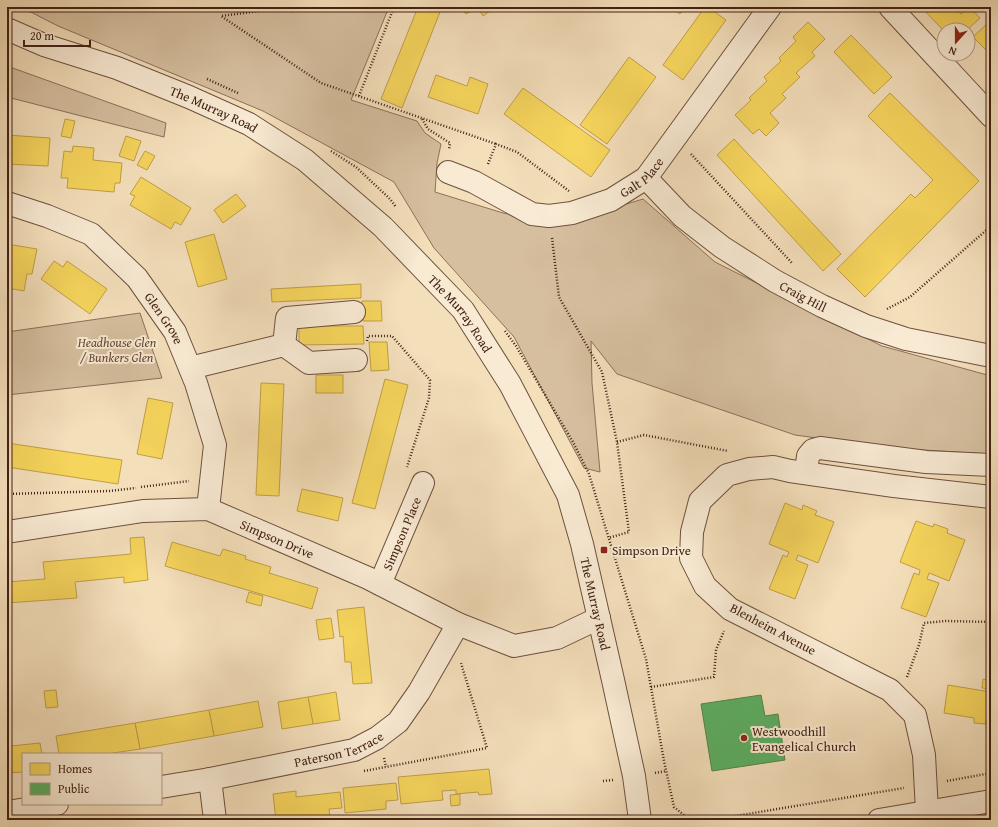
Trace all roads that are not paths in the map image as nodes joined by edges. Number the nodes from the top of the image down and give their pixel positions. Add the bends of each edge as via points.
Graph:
1 (770, 7) edge
2 (890, 7) edge
3 (7, 29) edge
4 (991, 116) edge
5 (448, 172) road end
6 (646, 178) junction
7 (7, 203) edge
8 (354, 312) dead end
9 (284, 344) junction
10 (991, 356) edge
11 (356, 360) road end
12 (190, 368) junction
13 (991, 465) edge
14 (806, 473) junction
15 (423, 483) dead end
16 (991, 497) edge
17 (208, 509) junction
18 (7, 532) edge
19 (380, 584) junction
20 (599, 618) junction
21 (458, 624) junction
22 (210, 779) junction
23 (162, 787) edge
24 (991, 801) edge
25 (51, 805) edge
26 (927, 811) junction
27 (7, 812) edge
28 (215, 820) edge
29 (640, 820) edge
30 (879, 820) edge

1 - 6 street, Galt Place
2 - 4 street
3 - 20 street, The Murray Road via 117,68 249,124 305,160 383,227 463,310 510,384 568,495
5 - 6 street, Galt Place via 480,185 532,214 549,216 572,214 611,200
6 - 10 street, Craig Hill via 682,216 722,247 775,281 859,323 906,339
7 - 12 street, Glen Grove via 91,234 136,278 175,332
8 - 9 street via 287,318
9 - 11 street via 309,363
9 - 12 street
12 - 17 street, Glen Grove via 216,445
13 - 14 street via 926,462 820,448 813,450 808,456
14 - 16 street, Blenheim Avenue
14 - 26 street, Blenheim Avenue via 773,467 749,469 727,475 700,501 692,532 691,558 705,586 734,610 890,690 915,715 924,755
15 - 19 street, Simpson Place
17 - 18 street, Simpson Drive via 143,511
17 - 19 street, Simpson Drive
19 - 21 street, Simpson Drive
20 - 21 street, Simpson Drive via 557,638 514,646
20 - 29 street, The Murray Road via 634,776
21 - 22 street, Paterson Terrace via 419,692 398,722 377,738 354,750
22 - 23 street, Paterson Terrace
22 - 28 street
24 - 26 street
25 - 27 street
26 - 30 street

